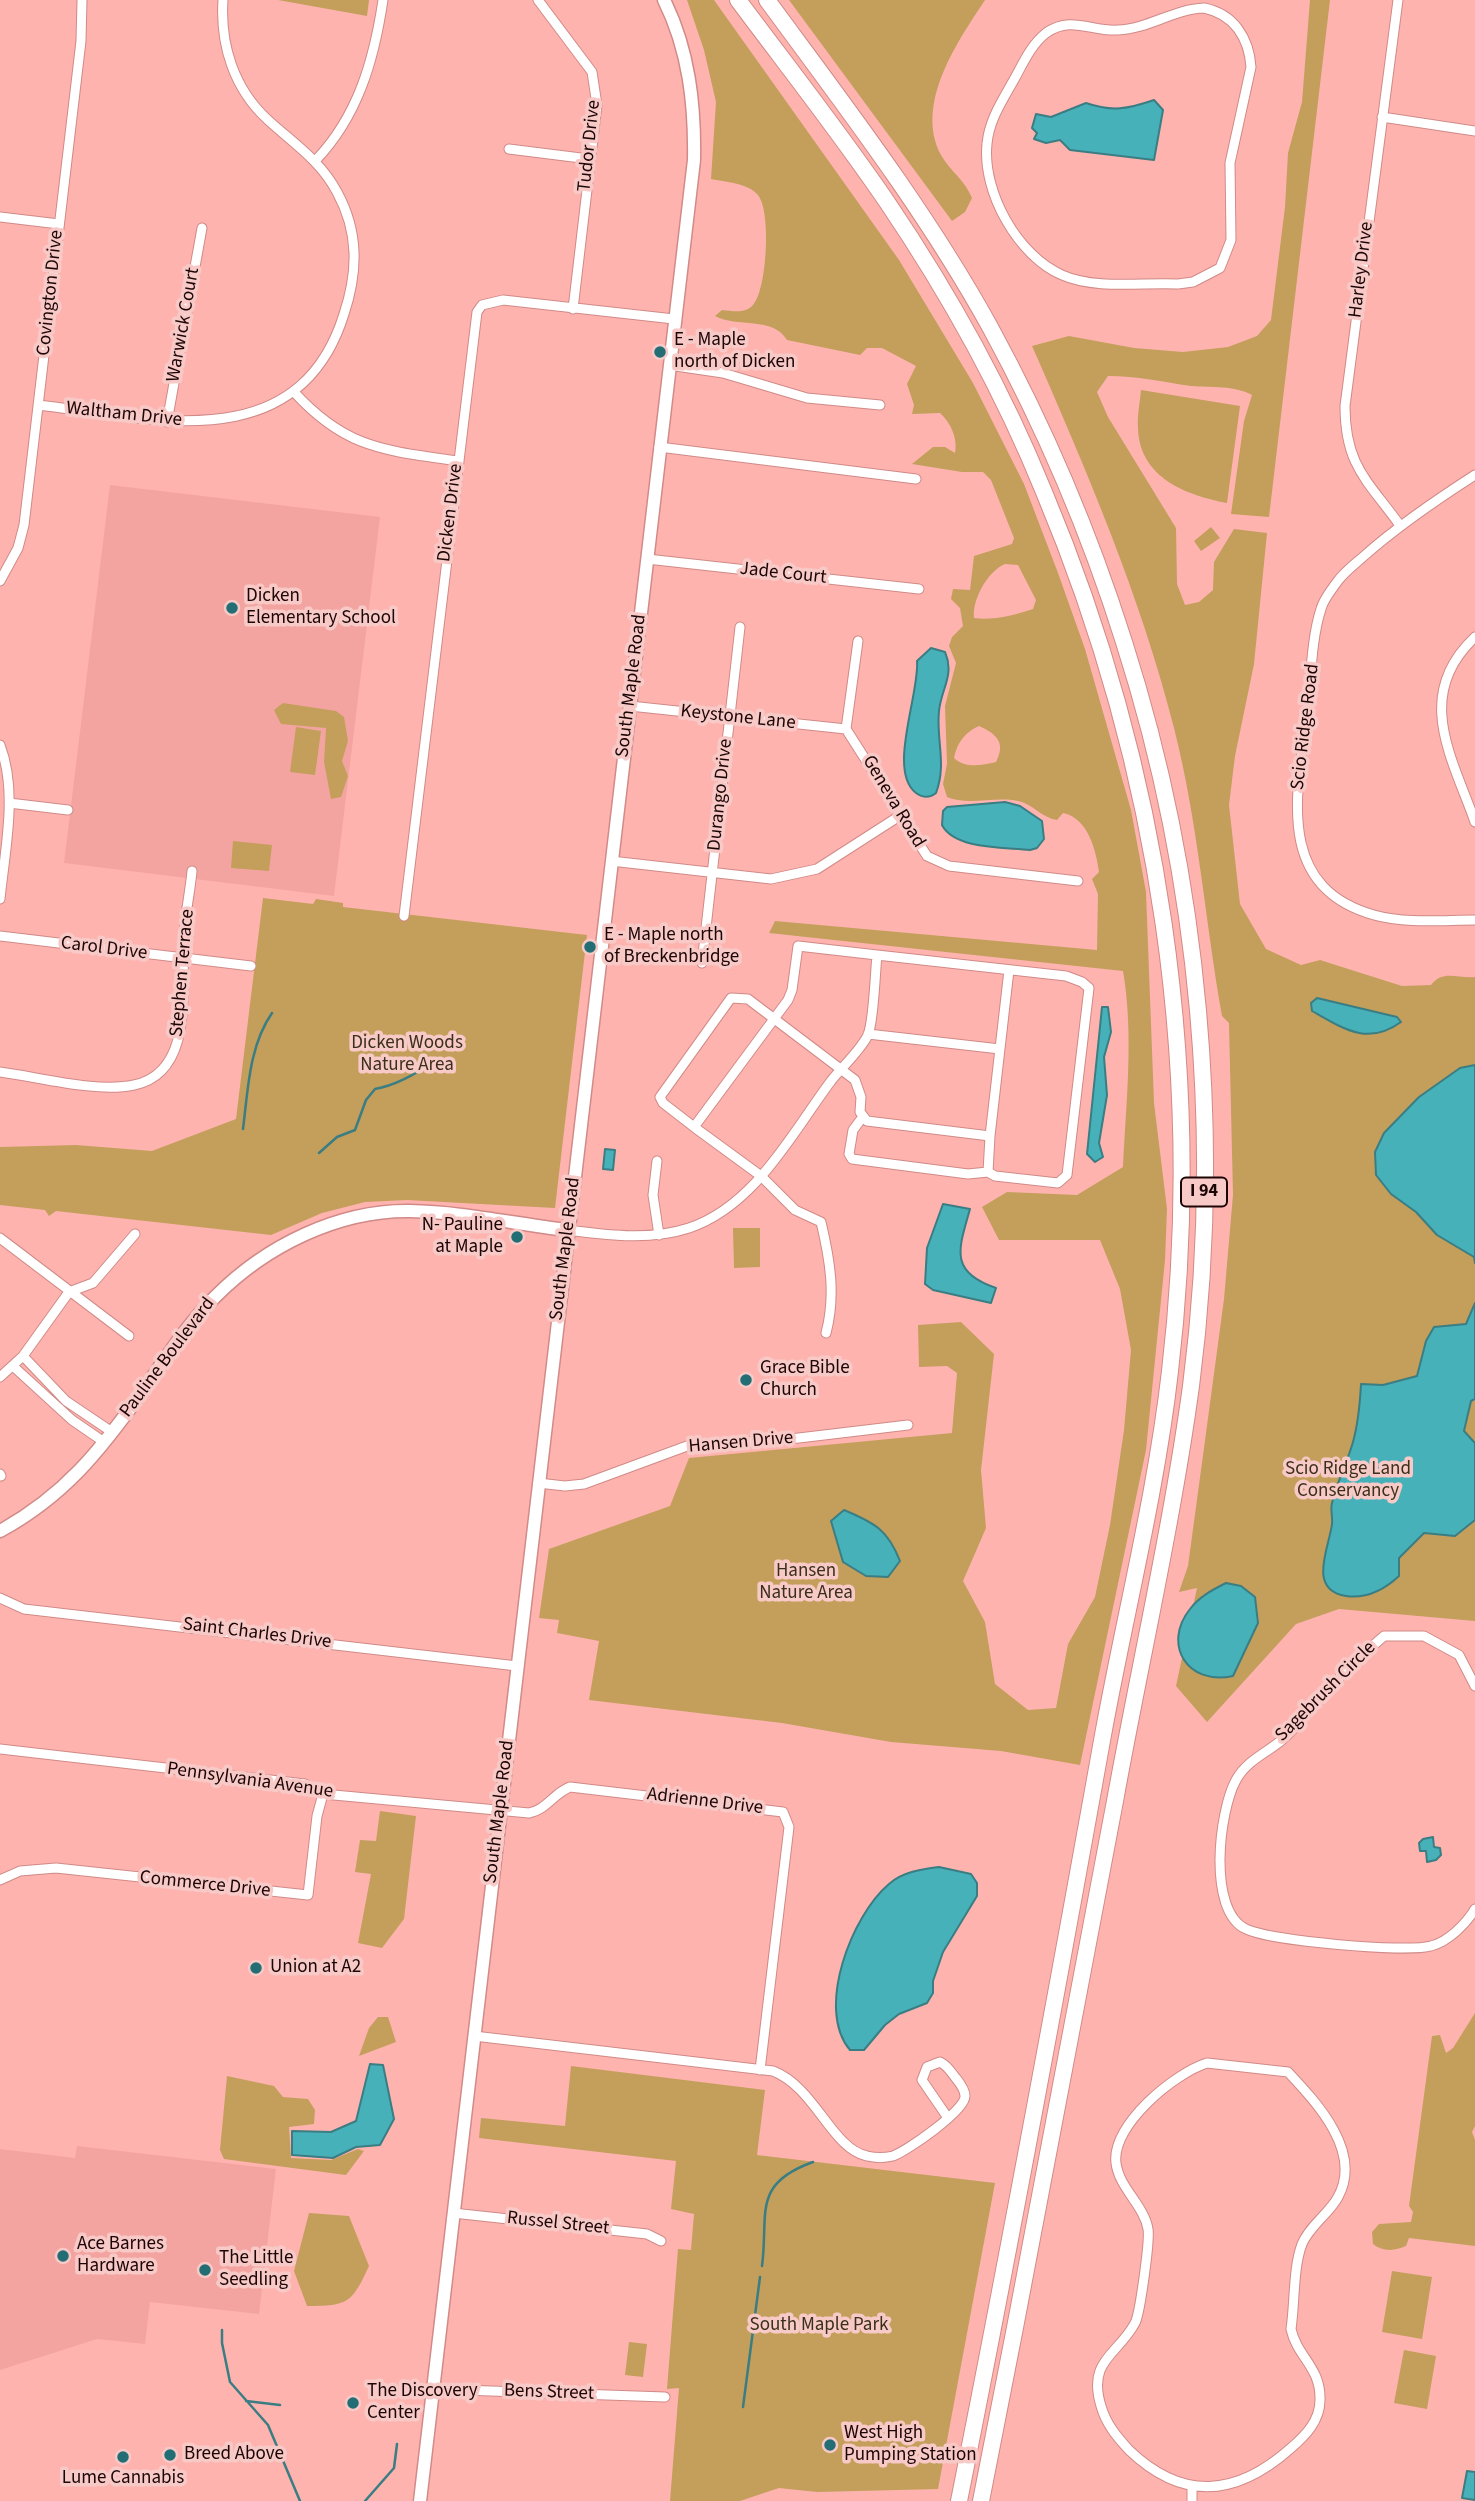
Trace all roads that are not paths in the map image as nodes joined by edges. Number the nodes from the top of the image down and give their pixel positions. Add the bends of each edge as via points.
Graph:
1 (82, 0) edge
2 (223, 0) edge
3 (383, 0) edge
4 (538, 0) edge
5 (664, 0) edge
6 (738, 0) edge
7 (767, 0) edge
8 (1222, 0) edge
9 (1398, 0) edge
10 (1219, 11) junction
11 (1382, 117) junction
12 (1475, 131) edge
13 (509, 149) dead end
14 (589, 159) junction
15 (316, 160) junction
16 (0, 217) edge
17 (59, 224) junction
18 (202, 228) dead end
19 (573, 309) junction
20 (674, 319) junction
21 (669, 365) junction
22 (294, 392) junction
23 (39, 405) junction
24 (880, 405) dead end
25 (167, 422) junction
26 (659, 447) junction
27 (457, 461) junction
28 (1475, 475) edge
29 (916, 479) dead end
30 (1399, 524) junction
31 (647, 559) junction
32 (0, 581) edge
33 (919, 589) dead end
34 (740, 627) dead end
35 (1475, 638) edge
36 (858, 641) dead end
37 (630, 706) junction
38 (730, 717) junction
39 (846, 729) junction
40 (0, 745) edge
41 (9, 803) junction
42 (68, 810) dead end
43 (901, 815) junction
44 (1475, 822) edge
45 (611, 861) junction
46 (192, 871) dead end
47 (712, 872) junction
48 (1078, 881) dead end
49 (0, 899) edge
50 (404, 916) dead end
51 (1475, 920) edge
52 (0, 936) edge
53 (877, 955) junction
54 (185, 960) junction
55 (702, 963) dead end
56 (251, 967) dead end
57 (1009, 970) junction
58 (774, 1019) junction
59 (868, 1034) junction
60 (1000, 1049) junction
61 (840, 1069) junction
62 (0, 1072) edge
63 (862, 1118) junction
64 (694, 1127) junction
65 (990, 1136) junction
66 (657, 1161) dead end
67 (988, 1172) junction
68 (761, 1176) junction
69 (567, 1230) junction
70 (135, 1234) dead end
71 (659, 1235) junction
72 (0, 1238) edge
73 (69, 1292) junction
74 (826, 1333) dead end
75 (129, 1336) dead end
76 (23, 1356) junction
77 (14, 1367) junction
78 (0, 1377) edge
79 (908, 1425) dead end
80 (108, 1437) junction
81 (538, 1483) junction
82 (0, 1531) edge
83 (0, 1598) edge
84 (517, 1666) junction
85 (1475, 1686) edge
86 (0, 1749) edge
87 (323, 1794) junction
88 (500, 1810) junction
89 (0, 1880) edge
90 (1475, 1909) edge
91 (474, 2036) junction
92 (760, 2070) junction
93 (948, 2118) junction
94 (453, 2213) junction
95 (661, 2241) dead end
96 (433, 2389) junction
97 (665, 2398) dead end
98 (1192, 2487) junction
99 (1212, 2488) junction
100 (420, 2501) edge
101 (959, 2501) edge
102 (981, 2501) edge
103 (1192, 2501) edge
104 (1211, 2501) edge

1 - 17 street, Covington Drive via 82,41
2 - 15 street, Waltham Drive via 226,45 245,95 267,120
3 - 15 street via 355,108
4 - 14 street, Tudor Drive via 592,72 597,104
5 - 20 street, South Maple Road via 688,70 695,132
6 - 101 highway, I 94 via 890,206 974,346 1043,489 1084,596 1132,758 1170,968 1182,1166 1171,1368
7 - 102 highway, I 94 via 883,156 964,283 1020,387 1075,509 1125,643 1170,824 1197,1021 1204,1192 1191,1384
8 - 10 street
9 - 11 street, Harley Drive
10 - 10 street via 1187,9 1117,31 1072,23 1046,33 1032,47 995,113 987,160 993,191 1011,225 1047,268 1082,282 1178,284 1220,268 1231,240 1230,163 1251,67 1244,37
11 - 12 street
11 - 30 street, Harley Drive via 1345,406 1345,438 1355,464
13 - 14 street
14 - 19 street, Tudor Drive
15 - 22 street, Waltham Drive via 350,222 355,271 328,354
16 - 17 street
17 - 23 street, Covington Drive
18 - 25 street, Warwick Court
19 - 20 street, Dicken Drive
19 - 27 street, Dicken Drive via 503,300 482,304 475,321
20 - 21 street, South Maple Road
21 - 24 street via 723,373 807,398
21 - 26 street, South Maple Road
22 - 25 street, Waltham Drive via 223,421
22 - 27 street via 333,429 357,442
23 - 25 street, Waltham Drive
23 - 32 street, Covington Drive via 24,525 18,548
26 - 29 street
26 - 31 street, South Maple Road
27 - 50 street, Dicken Drive
28 - 30 street, Scio Ridge Road
30 - 51 street, Scio Ridge Road via 1339,579 1321,607 1296,829 1311,870 1326,889 1351,906 1401,919
31 - 33 street, Jade Court
31 - 37 street, South Maple Road
34 - 38 street, Durango Drive
35 - 44 street via 1454,661 1447,678 1441,727
36 - 39 street
37 - 38 street, Keystone Lane
37 - 45 street, South Maple Road
38 - 39 street, Keystone Lane
38 - 47 street, Durango Drive
39 - 43 street, Geneva Road
40 - 41 street
41 - 42 street
41 - 49 street
43 - 47 street via 817,869 771,879
43 - 48 street, Geneva Road via 917,845 937,862
45 - 47 street
45 - 69 street, South Maple Road
46 - 54 street, Stephen Terrace via 183,937
47 - 55 street, Durango Drive
52 - 54 street, Carol Drive
53 - 57 street
53 - 58 street via 798,946 792,990
53 - 59 street
54 - 56 street, Carol Drive
54 - 62 street, Stephen Terrace via 176,1048 167,1066 152,1078 108,1087
57 - 60 street
57 - 67 street via 1075,978 1090,994 1067,1175 1058,1183
58 - 61 street
58 - 64 street
58 - 64 street via 748,999 732,998 663,1090 663,1103
59 - 60 street
59 - 61 street
60 - 65 street
61 - 63 street via 855,1080
61 - 68 street
63 - 65 street via 872,1123
63 - 67 street via 851,1136 852,1159 968,1174
64 - 68 street
65 - 67 street
66 - 71 street via 653,1195
68 - 71 street via 717,1215
68 - 74 street via 795,1210 821,1222 833,1308
69 - 71 street
69 - 80 street, Pauline Boulevard via 407,1211 320,1228 271,1252 214,1297
69 - 81 street, South Maple Road
70 - 73 street via 93,1283
72 - 73 street
73 - 75 street
73 - 76 street
76 - 77 street
76 - 80 street via 65,1401
77 - 78 street
77 - 80 street via 72,1420
79 - 81 street, Hansen Drive via 687,1446 584,1484
80 - 82 street, Pauline Boulevard via 61,1491
81 - 84 street, South Maple Road
83 - 84 street, Saint Charles Drive via 24,1609
84 - 88 street, South Maple Road
85 - 90 street, Sagebrush Circle via 1459,1655 1424,1636 1384,1636 1237,1779 1223,1812 1220,1847 1224,1898 1245,1929 1323,1942 1418,1948 1446,1938
86 - 87 street, Pennsylvania Avenue via 305,1784
87 - 88 street, Pennsylvania Avenue
87 - 89 street, Commerce Drive via 308,1895 55,1868 20,1871
88 - 91 street, South Maple Road
88 - 92 street, Adrienne Drive via 535,1812 563,1790 580,1788 776,1810 787,1816
91 - 92 street
91 - 94 street, South Maple Road
92 - 93 street via 794,2082 847,2146 867,2156 895,2155
93 - 93 street via 964,2105 964,2091 947,2066 933,2064 923,2072 922,2080
94 - 95 street, Russel Street via 647,2234
94 - 96 street, South Maple Road
96 - 97 street, Bens Street
96 - 100 street, South Maple Road
98 - 99 street
98 - 99 street via 1162,2479 1149,2470 1112,2431 1097,2390 1109,2352 1137,2319 1149,2231 1115,2162 1118,2142 1127,2123 1180,2076 1207,2063 1288,2072 1335,2133 1343,2149 1345,2171 1337,2200 1301,2246 1292,2329 1319,2384 1316,2417 1307,2433 1265,2471 1247,2481
98 - 103 street
99 - 104 street

